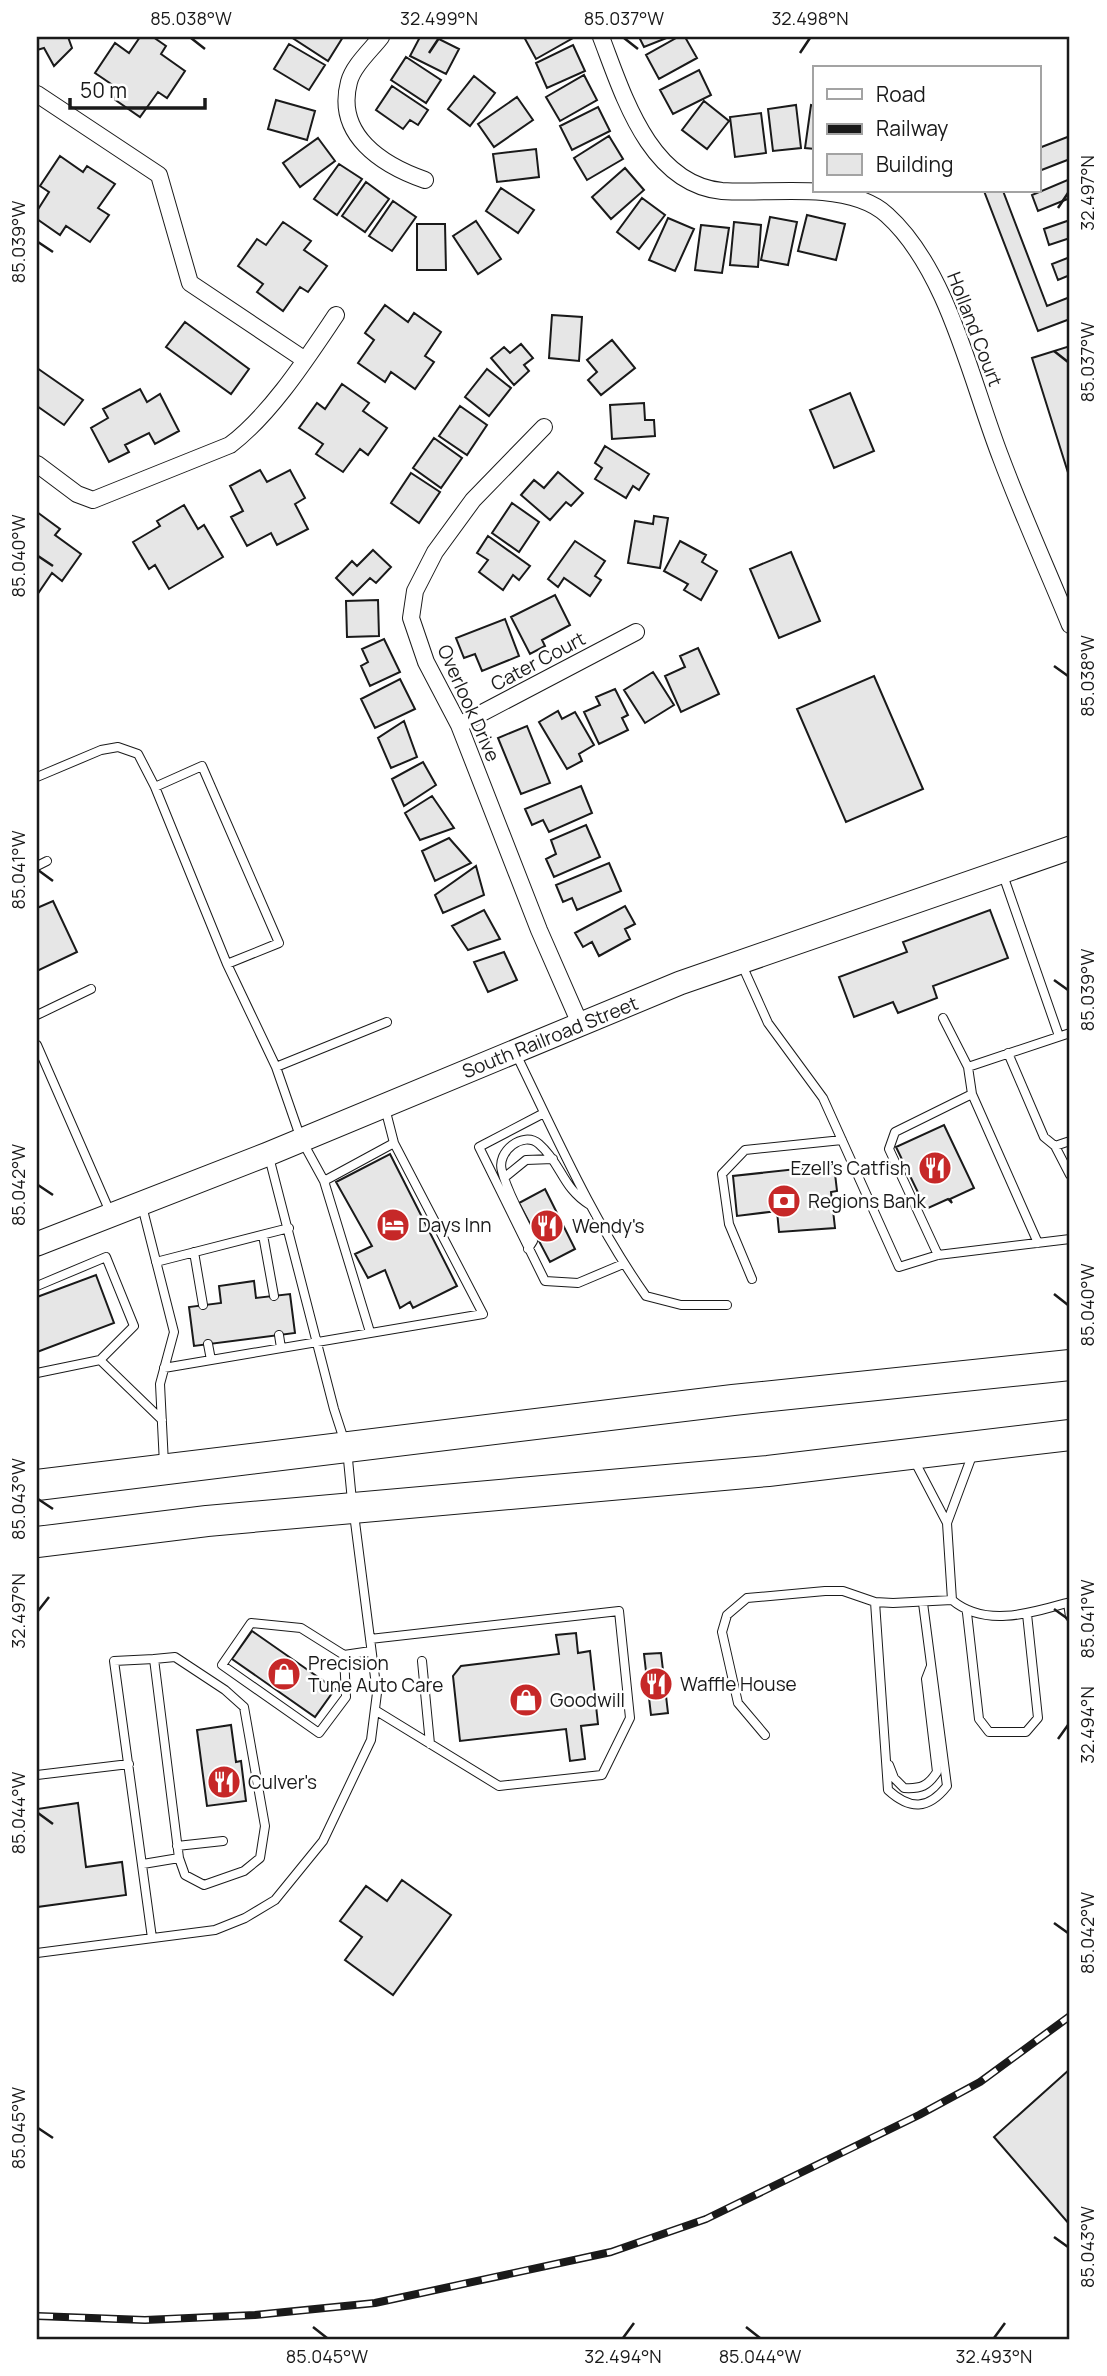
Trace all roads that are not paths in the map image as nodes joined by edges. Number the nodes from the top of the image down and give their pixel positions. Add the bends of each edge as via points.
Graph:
1 (381, 37) edge
2 (601, 37) edge
3 (39, 101) edge
4 (425, 180) dead end
5 (813, 191) edge
6 (822, 192) edge
7 (337, 315) dead end
8 (305, 360) junction
9 (544, 427) dead end
10 (37, 464) edge
11 (1070, 625) edge
12 (636, 632) dead end
13 (459, 725) junction
14 (37, 777) edge
15 (155, 787) junction
16 (1070, 848) edge
17 (47, 861) dead end
18 (37, 866) edge
19 (1002, 872) junction
20 (741, 962) junction
21 (228, 964) junction
22 (91, 989) dead end
23 (37, 1015) edge
24 (943, 1017) dead end
25 (387, 1022) dead end
26 (581, 1026) junction
27 (1070, 1033) edge
28 (1059, 1036) junction
29 (37, 1045) edge
30 (514, 1052) junction
31 (1008, 1053) junction
32 (276, 1067) junction
33 (968, 1067) junction
34 (972, 1094) junction
35 (384, 1105) junction
36 (544, 1113) junction
37 (301, 1139) junction
38 (842, 1140) junction
39 (1070, 1141) edge
40 (394, 1143) junction
41 (1055, 1146) junction
42 (268, 1154) junction
43 (553, 1159) junction
44 (1070, 1175) edge
45 (505, 1177) junction
46 (324, 1181) junction
47 (141, 1202) junction
48 (590, 1205) junction
49 (111, 1214) junction
50 (289, 1228) junction
51 (263, 1235) junction
52 (1070, 1239) edge
53 (37, 1243) edge
54 (1038, 1243) junction
55 (528, 1249) junction
56 (194, 1252) junction
57 (938, 1255) junction
58 (156, 1262) junction
59 (623, 1264) junction
60 (752, 1279) dead end
61 (37, 1286) edge
62 (274, 1296) dead end
63 (202, 1305) dead end
64 (727, 1305) dead end
65 (370, 1332) junction
66 (279, 1335) dead end
67 (318, 1341) junction
68 (208, 1344) dead end
69 (281, 1348) junction
70 (100, 1360) junction
71 (211, 1360) junction
72 (1070, 1365) edge
73 (164, 1368) junction
74 (37, 1373) edge
75 (162, 1420) junction
76 (1070, 1435) edge
77 (976, 1446) junction
78 (347, 1449) junction
79 (911, 1453) junction
80 (164, 1470) junction
81 (37, 1485) edge
82 (353, 1508) junction
83 (947, 1523) junction
84 (37, 1542) edge
85 (952, 1600) junction
86 (876, 1602) junction
87 (923, 1603) junction
88 (1069, 1603) edge
89 (967, 1613) junction
90 (1027, 1614) junction
91 (1070, 1617) edge
92 (370, 1639) junction
93 (371, 1651) junction
94 (344, 1655) junction
95 (155, 1659) junction
96 (422, 1661) dead end
97 (932, 1666) junction
98 (375, 1710) junction
99 (765, 1735) dead end
100 (430, 1744) junction
101 (886, 1756) junction
102 (129, 1764) junction
103 (37, 1776) edge
104 (223, 1841) dead end
105 (177, 1846) junction
106 (179, 1858) junction
107 (143, 1864) junction
108 (152, 1938) junction
109 (37, 1953) edge

1 - 4 street via 349,80 350,122 372,153 394,169
2 - 5 street, Holland Court via 639,125 678,175 720,191
3 - 8 street via 159,175 190,283
6 - 11 street, Holland Court via 847,195 885,212 914,243 935,279 1001,459
7 - 8 street
8 - 10 street via 246,433 230,445 114,494 93,500 85,497
9 - 13 street, Overlook Drive via 473,500 435,552 415,591 411,618 426,662
12 - 13 street, Cater Court
13 - 26 street, Overlook Drive
14 - 15 lane via 118,747 138,754
15 - 21 lane
15 - 21 lane via 202,766 279,943
16 - 19 street, South Railroad Street
17 - 18 lane
19 - 20 street, South Railroad Street
19 - 28 lane
20 - 26 street, South Railroad Street
20 - 38 lane via 768,1023 823,1098
21 - 32 lane
22 - 23 lane
24 - 33 lane
25 - 32 lane
26 - 30 street, South Railroad Street
27 - 28 lane
28 - 31 lane
29 - 49 lane
30 - 35 street, South Railroad Street
30 - 36 lane
31 - 33 lane
31 - 41 lane via 1044,1137
32 - 37 lane
33 - 34 lane
34 - 54 lane
34 - 57 lane via 895,1132 889,1149
35 - 37 street, South Railroad Street
35 - 40 lane
36 - 48 lane
36 - 55 lane via 479,1147
37 - 42 street, South Railroad Street
37 - 46 lane
38 - 57 lane via 899,1266
38 - 60 lane via 745,1150 722,1174 729,1224
39 - 41 lane
40 - 46 lane
40 - 65 lane via 483,1314
41 - 44 lane
42 - 47 street, South Railroad Street
42 - 50 lane
43 - 45 lane via 526,1160
43 - 45 lane via 536,1141 510,1145 502,1156
43 - 48 lane via 573,1195
45 - 55 lane via 533,1241
46 - 65 lane
47 - 49 street, South Railroad Street
47 - 58 lane
48 - 59 lane
49 - 53 street, South Railroad Street
50 - 51 lane
50 - 67 lane
51 - 56 lane
51 - 62 lane
52 - 54 lane
54 - 57 lane
55 - 59 lane via 545,1281 578,1283
56 - 58 lane
56 - 63 lane
58 - 73 lane via 174,1332
59 - 64 lane via 646,1296 681,1305
61 - 70 lane via 106,1257 134,1326
65 - 67 lane
66 - 69 lane
67 - 69 lane
67 - 78 lane
68 - 71 lane
69 - 71 lane
70 - 74 lane
70 - 75 lane
71 - 73 lane
72 - 78 highway via 733,1400
73 - 75 lane
75 - 80 lane
76 - 77 highway
77 - 79 highway
77 - 83 lane
78 - 80 highway
78 - 82 lane
79 - 82 highway via 677,1480
79 - 83 lane
80 - 81 highway
82 - 84 highway
82 - 92 lane
83 - 85 lane
85 - 87 lane
85 - 89 lane
86 - 87 lane
86 - 99 lane via 843,1591 812,1592 747,1598 727,1615 722,1632 738,1703
86 - 101 lane
87 - 97 lane
88 - 90 lane
88 - 91 lane
89 - 90 lane
89 - 90 lane via 979,1719 989,1732 1026,1732 1038,1718
92 - 93 lane
92 - 100 lane via 619,1611 630,1718 602,1775 499,1786
93 - 94 lane
93 - 98 lane
94 - 94 lane via 301,1628 251,1623 222,1665 319,1733 346,1697
95 - 102 lane via 114,1661
95 - 105 lane
95 - 106 lane via 175,1657 244,1707 265,1826 260,1858 244,1871 204,1885 185,1875
96 - 100 lane
97 - 101 lane via 926,1679 937,1772 929,1784 904,1788 894,1778
97 - 101 lane via 947,1786 938,1797 921,1805 903,1803 888,1790
98 - 100 lane
98 - 108 lane via 372,1740 323,1841 275,1900 215,1930
102 - 103 lane
102 - 107 lane
104 - 105 lane
105 - 106 lane
106 - 107 lane
107 - 108 lane
108 - 109 lane

